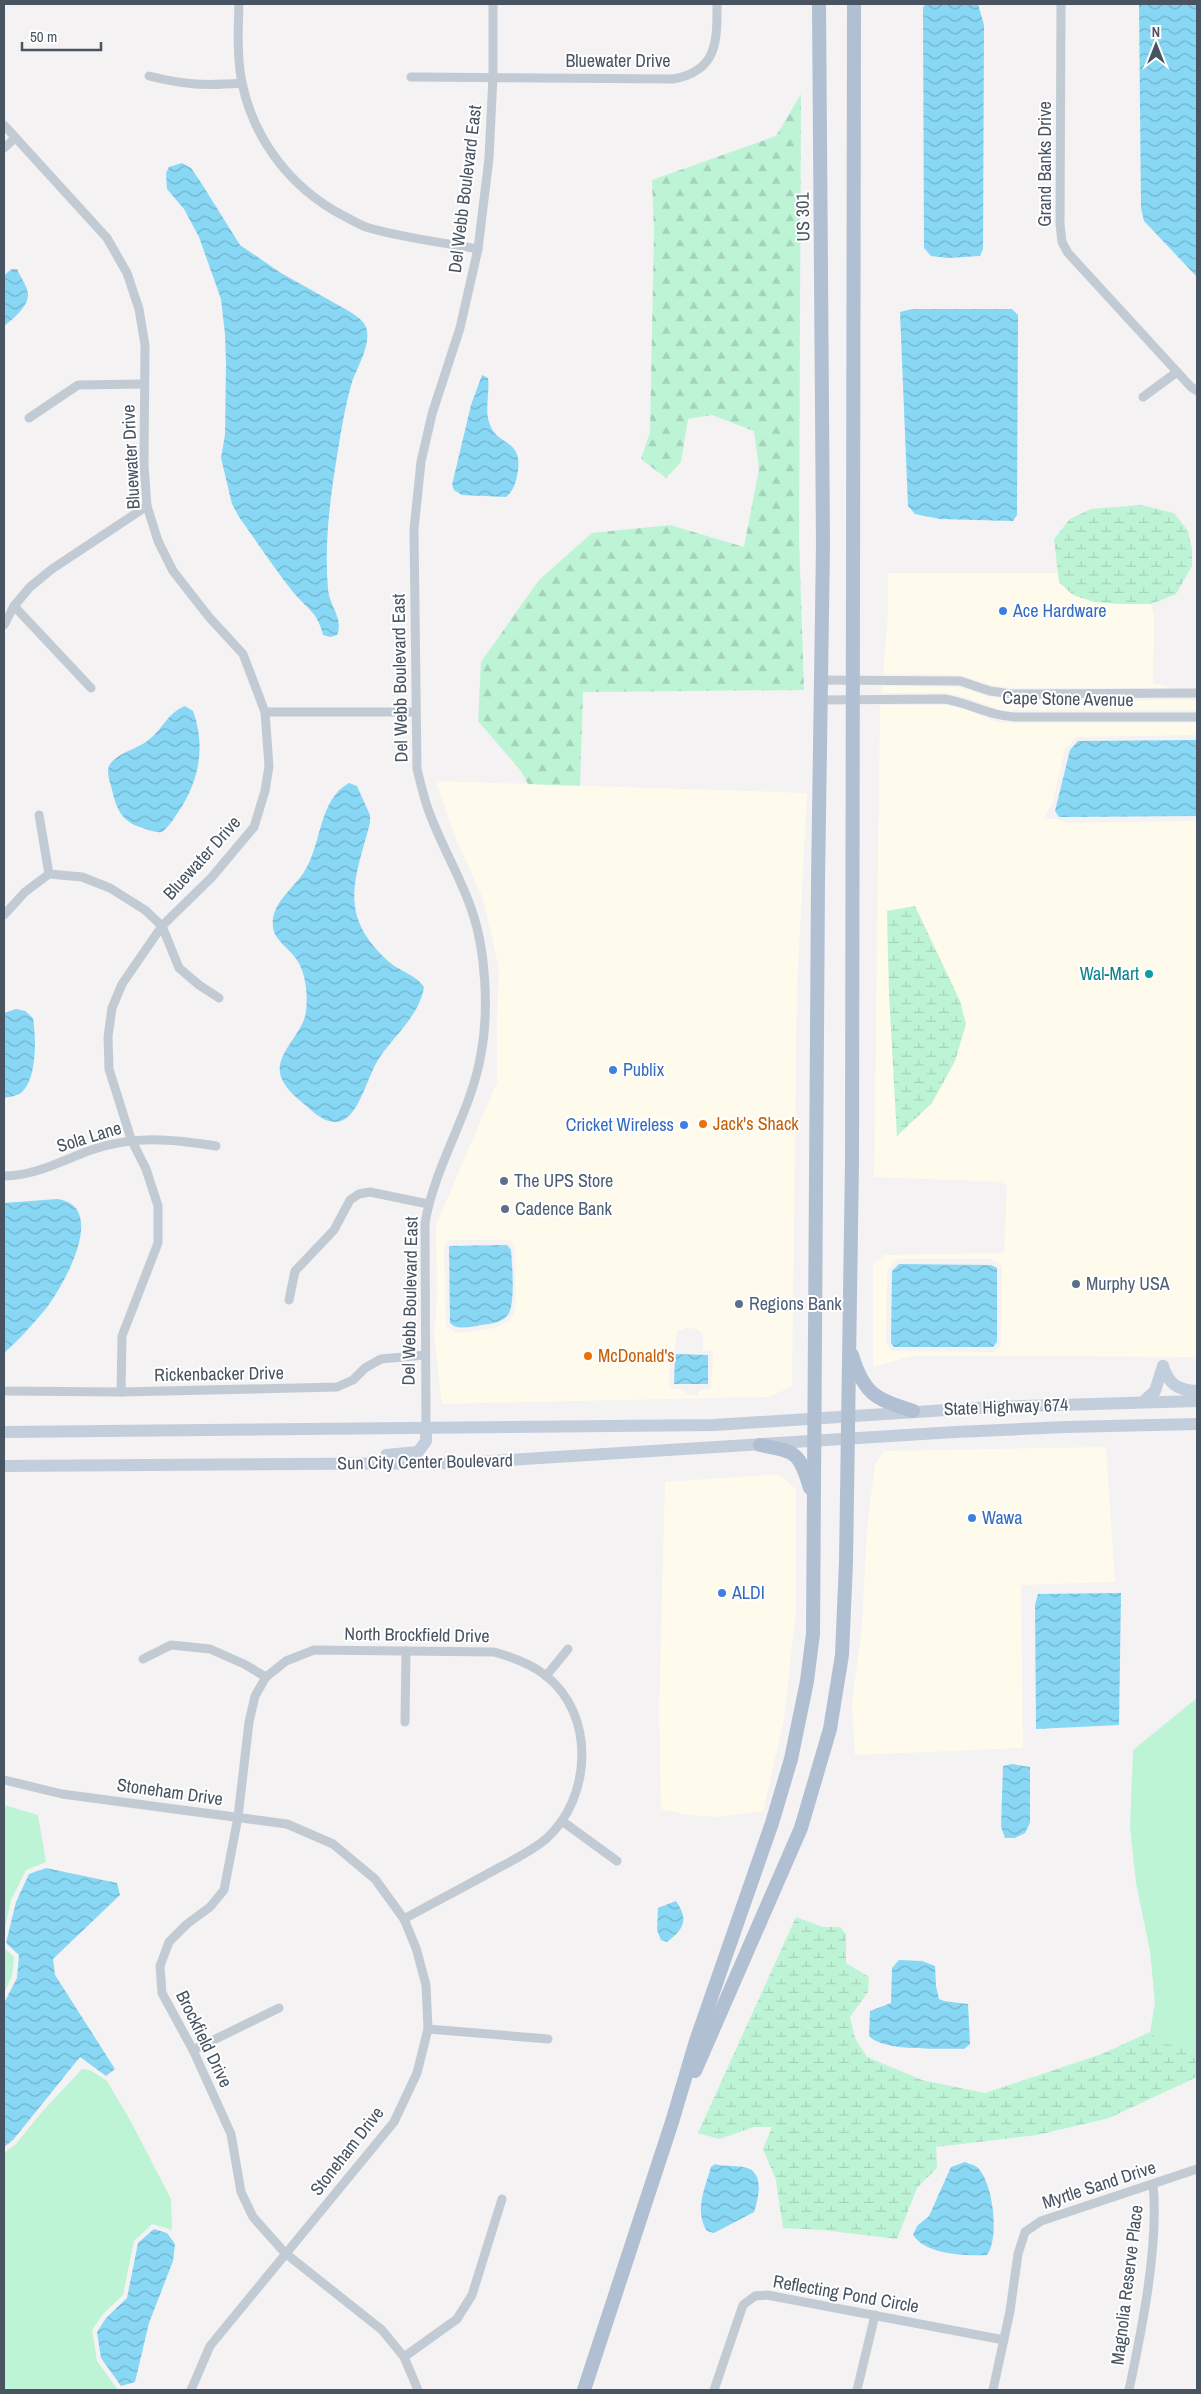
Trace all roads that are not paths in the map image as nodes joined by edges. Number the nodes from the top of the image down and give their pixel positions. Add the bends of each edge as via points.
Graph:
1 (239, 4) edge
2 (493, 4) edge
3 (717, 4) edge
4 (819, 4) edge
5 (854, 4) edge
6 (1061, 4) edge
7 (149, 76) dead end
8 (493, 76) junction
9 (411, 77) dead end
10 (242, 82) junction
11 (4, 125) edge
12 (15, 138) junction
13 (4, 148) edge
14 (478, 248) junction
15 (1177, 372) junction
16 (144, 384) junction
17 (1197, 391) edge
18 (1143, 397) dead end
19 (29, 418) dead end
20 (147, 506) junction
21 (14, 606) junction
22 (4, 626) edge
23 (822, 680) junction
24 (853, 680) junction
25 (91, 688) dead end
26 (1197, 694) edge
27 (853, 699) junction
28 (821, 700) junction
29 (265, 712) junction
30 (415, 712) junction
31 (1197, 717) edge
32 (40, 815) dead end
33 (48, 874) junction
34 (4, 915) edge
35 (162, 926) junction
36 (219, 998) dead end
37 (132, 1140) junction
38 (216, 1146) dead end
39 (4, 1176) edge
40 (428, 1204) junction
41 (289, 1300) dead end
42 (849, 1345) junction
43 (425, 1355) junction
44 (1197, 1390) edge
45 (4, 1391) edge
46 (121, 1392) junction
47 (1197, 1401) edge
48 (1143, 1402) junction
49 (913, 1412) junction
50 (847, 1415) junction
51 (815, 1418) junction
52 (1197, 1424) edge
53 (426, 1429) junction
54 (4, 1432) edge
55 (846, 1439) junction
56 (815, 1441) junction
57 (760, 1445) junction
58 (243, 1465) junction
59 (4, 1466) edge
60 (814, 1502) junction
61 (568, 1649) dead end
62 (406, 1651) junction
63 (143, 1659) dead end
64 (546, 1676) junction
65 (266, 1677) junction
66 (405, 1722) dead end
67 (4, 1780) edge
68 (238, 1817) junction
69 (562, 1821) junction
70 (617, 1861) dead end
71 (404, 1919) junction
72 (279, 2008) dead end
73 (428, 2029) junction
74 (548, 2039) dead end
75 (193, 2050) junction
76 (672, 2122) junction
77 (1197, 2169) edge
78 (1152, 2184) junction
79 (502, 2199) dead end
80 (286, 2253) junction
81 (875, 2315) junction
82 (1004, 2340) junction
83 (404, 2357) junction
84 (191, 2390) edge
85 (418, 2390) edge
86 (584, 2390) edge
87 (714, 2390) edge
88 (857, 2390) edge
89 (993, 2390) edge
90 (1129, 2390) edge

1 - 10 street
2 - 8 street, Del Webb Boulevard East
3 - 8 street, Bluewater Drive via 713,53 708,62 691,74 673,79
4 - 23 main road, US 301 / US 301
5 - 24 main road, US 301
6 - 15 street, Grand Banks Drive via 1062,242 1068,253
7 - 10 street via 206,86
8 - 9 street, Bluewater Drive
8 - 14 street, Del Webb Boulevard East via 489,158
10 - 14 street via 252,115 267,147 294,181 325,206 364,226
11 - 12 street, Bluewater Drive
12 - 13 street
12 - 16 street, Bluewater Drive via 107,238 127,273 140,309 145,345
14 - 30 street, Del Webb Boulevard East via 460,328 432,414 421,462 414,529
15 - 17 street, Grand Banks Drive
15 - 18 street
16 - 19 street via 78,385
16 - 20 street, Bluewater Drive
20 - 21 street via 52,569
20 - 29 street, Bluewater Drive via 158,541 173,572 242,654
21 - 22 street
21 - 25 street
23 - 24 street, Cape Stone Avenue
23 - 28 main road, US 301
24 - 26 street, Cape Stone Avenue via 960,681 1012,694
24 - 27 main road, US 301
27 - 28 street, Cape Stone Avenue
27 - 31 street, Cape Stone Avenue via 945,699 963,702 999,716
27 - 42 main road, US 301
28 - 51 main road, US 301
29 - 30 street
29 - 35 street, Bluewater Drive via 269,766 254,827 212,877
30 - 40 street, Del Webb Boulevard East via 417,769 427,806 473,911 483,962 486,1004 482,1054 470,1099
32 - 33 street
33 - 34 street via 25,892
33 - 35 street via 82,877 110,888 145,910
35 - 36 street via 179,968
35 - 37 street, Bluewater Drive via 122,984 112,1008 109,1027 108,1069
37 - 38 street, Sola Lane via 176,1140
37 - 39 street, Sola Lane via 92,1150 46,1168
37 - 46 street, Bluewater Drive via 158,1206 158,1243 122,1336
40 - 41 street via 370,1192 350,1200 334,1230 295,1271
40 - 43 street, Del Webb Boulevard East via 425,1223
42 - 49 main road via 859,1377 868,1389 883,1401
42 - 50 main road, US 301
43 - 46 street, Rickenbacker Drive via 381,1359 353,1380 336,1387
43 - 53 street, Del Webb Boulevard East
44 - 48 main road via 1174,1386 1166,1376 1164,1366 1155,1391
45 - 46 street, Rickenbacker Drive
47 - 48 main road, State Highway 674
48 - 49 main road, State Highway 674
49 - 50 main road, State Highway 674
50 - 51 main road, State Highway 674
50 - 55 main road, US 301
51 - 53 main road, Sun City Center Boulevard via 714,1425
51 - 56 main road, US 301
52 - 55 main road, State Highway 674 via 1066,1427
53 - 54 main road, Sun City Center Boulevard
53 - 58 main road via 426,1441 418,1452 279,1456
55 - 56 main road, Sun City Center Boulevard
55 - 76 main road, US 301 via 845,1611 836,1699 826,1747 790,1857
56 - 57 main road, Sun City Center Boulevard
56 - 60 main road, US 301
57 - 58 main road, Sun City Center Boulevard via 461,1463
57 - 60 main road via 797,1455
58 - 59 main road, Sun City Center Boulevard
60 - 76 main road, US 301 via 813,1634 800,1723 772,1823 696,2041
61 - 64 street
62 - 64 street, North Brockfield Drive via 494,1652 520,1660
62 - 65 street, North Brockfield Drive via 314,1650 286,1661
62 - 66 street
63 - 65 street via 171,1645 210,1649
64 - 69 street, North Brockfield Drive via 576,1717 582,1746 579,1785
65 - 68 street, North Brockfield Drive via 255,1696 249,1722
67 - 68 street, Stoneham Drive via 62,1794
68 - 71 street, Stoneham Drive via 286,1824 333,1844 375,1879
68 - 75 street, Brockfield Drive via 224,1890 210,1907 169,1942 160,1966 162,1993
69 - 70 street
69 - 71 street, North Brockfield Drive via 532,1849
71 - 73 street, Stoneham Drive via 426,1986
72 - 75 street
73 - 74 street
73 - 80 street, Stoneham Drive via 417,2073 394,2122
75 - 80 street, Brockfield Drive via 231,2134 241,2192 254,2217
76 - 86 main road, US 301
77 - 78 street, Myrtle Sand Drive
78 - 82 street, Myrtle Sand Drive via 1040,2221 1025,2232 1018,2254
78 - 90 street, Magnolia Reserve Place via 1155,2206 1152,2247
79 - 83 street via 472,2295 457,2319
80 - 83 street, Brockfield Drive via 382,2330
80 - 84 street, Stoneham Drive via 210,2346
81 - 82 street, Reflecting Pond Circle
81 - 87 street, Reflecting Pond Circle via 767,2295 755,2296 743,2305
81 - 88 street
82 - 89 street, Myrtle Sand Drive
83 - 85 street, Brockfield Drive

